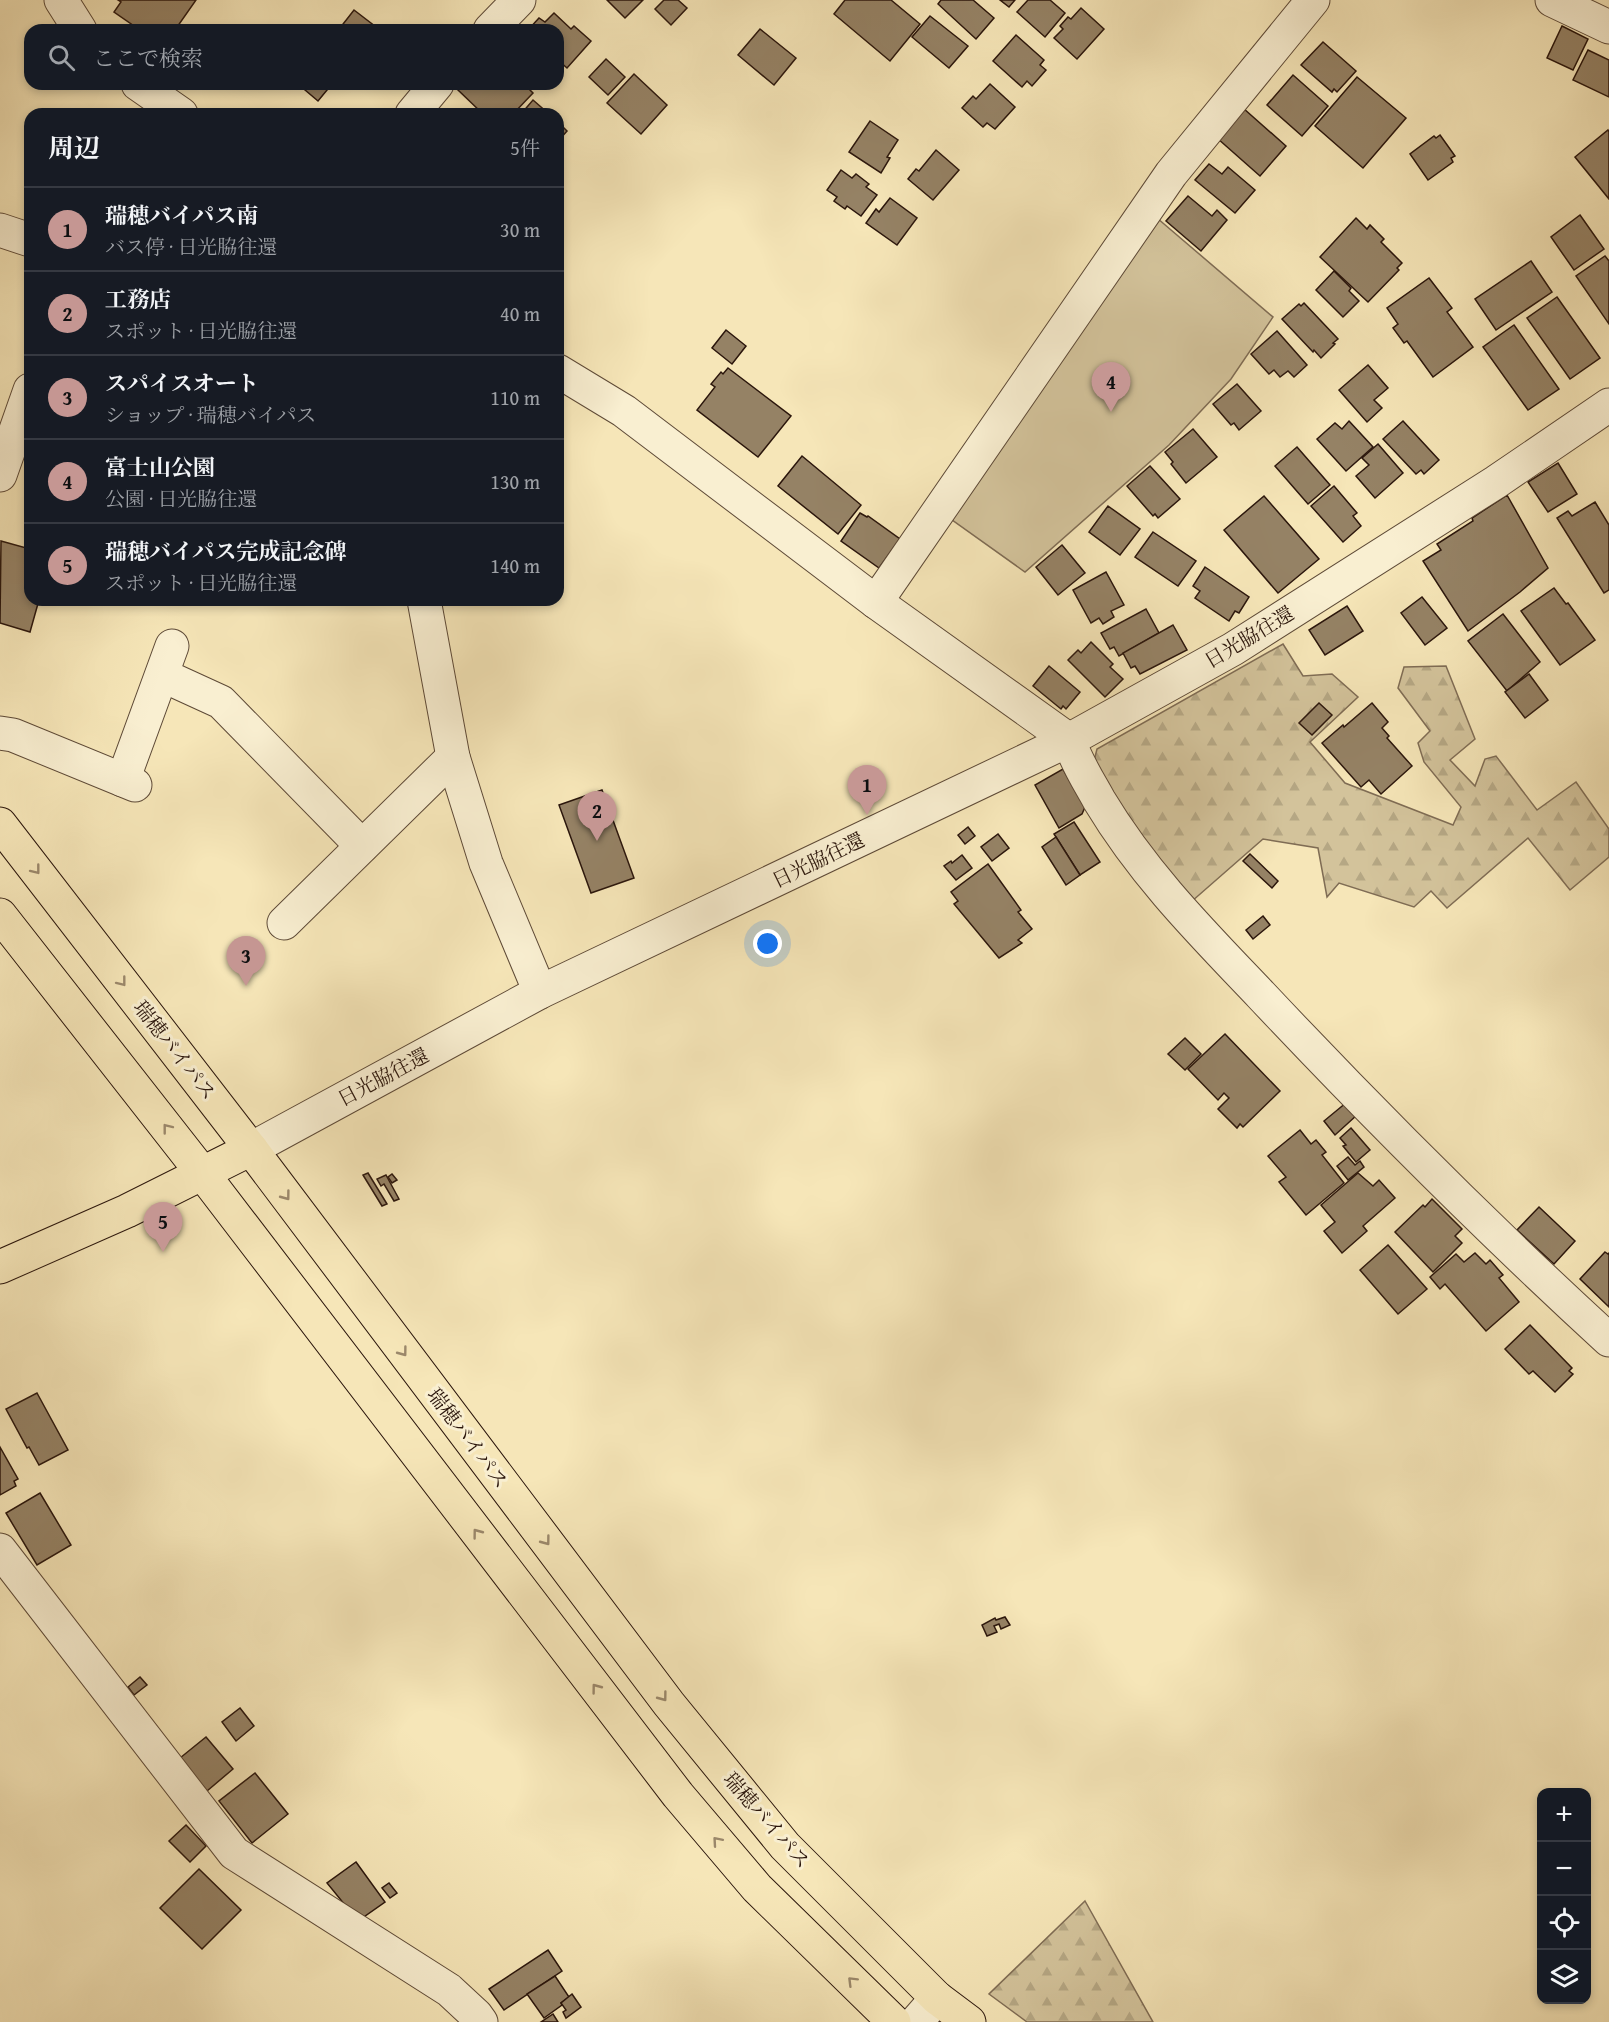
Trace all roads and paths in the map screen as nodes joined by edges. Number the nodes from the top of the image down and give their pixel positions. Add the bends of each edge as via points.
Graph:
1 (61, 0) edge
2 (519, 0) edge
3 (1313, 0) edge
4 (1552, 0) edge
5 (76, 24) edge
6 (496, 24) edge
7 (1609, 27) edge
8 (147, 90) edge
9 (432, 90) edge
10 (172, 108) edge
11 (417, 108) edge
12 (0, 230) edge
13 (24, 238) edge
14 (564, 375) edge
15 (1609, 405) edge
16 (24, 407) edge
17 (0, 475) edge
18 (876, 602) junction
19 (425, 606) edge
20 (0, 733) edge
21 (1069, 740) junction
22 (453, 757) junction
23 (0, 824) edge
24 (362, 846) junction
25 (0, 915) edge
26 (284, 923) dead end
27 (540, 992) junction
28 (251, 1149) junction
29 (203, 1174) junction
30 (0, 1267) edge
31 (1609, 1340) edge
32 (0, 1550) edge
33 (937, 1998) junction
34 (481, 2022) edge
35 (894, 2022) edge
36 (916, 2022) edge
37 (969, 2022) edge

1 - 5 street
2 - 6 street
3 - 18 street via 1171,174
4 - 7 street
8 - 10 street
9 - 11 street
12 - 13 street
14 - 18 street via 624,411
15 - 21 street, 日光脇往還 via 1496,482 1233,649
16 - 17 street
18 - 21 street
19 - 22 street
20 - 24 street via 129,783 167,661 221,702
21 - 27 street, 日光脇往還
21 - 31 street via 1074,758 1108,815 1168,897 1343,1082
22 - 24 street
22 - 27 street via 486,862
23 -> 28 main road, 瑞穂バイパス
24 - 26 street
29 -> 25 main road
27 - 28 street, 日光脇往還
28 - 29 main road, 日光脇往還
28 -> 33 main road, 瑞穂バイパス via 669,1704 785,1846
29 - 30 main road, 日光脇往還
35 -> 29 main road via 757,1888 678,1795
32 - 34 street via 234,1853 449,1990
33 - 36 street
33 - 37 main road, 瑞穂バイパス

